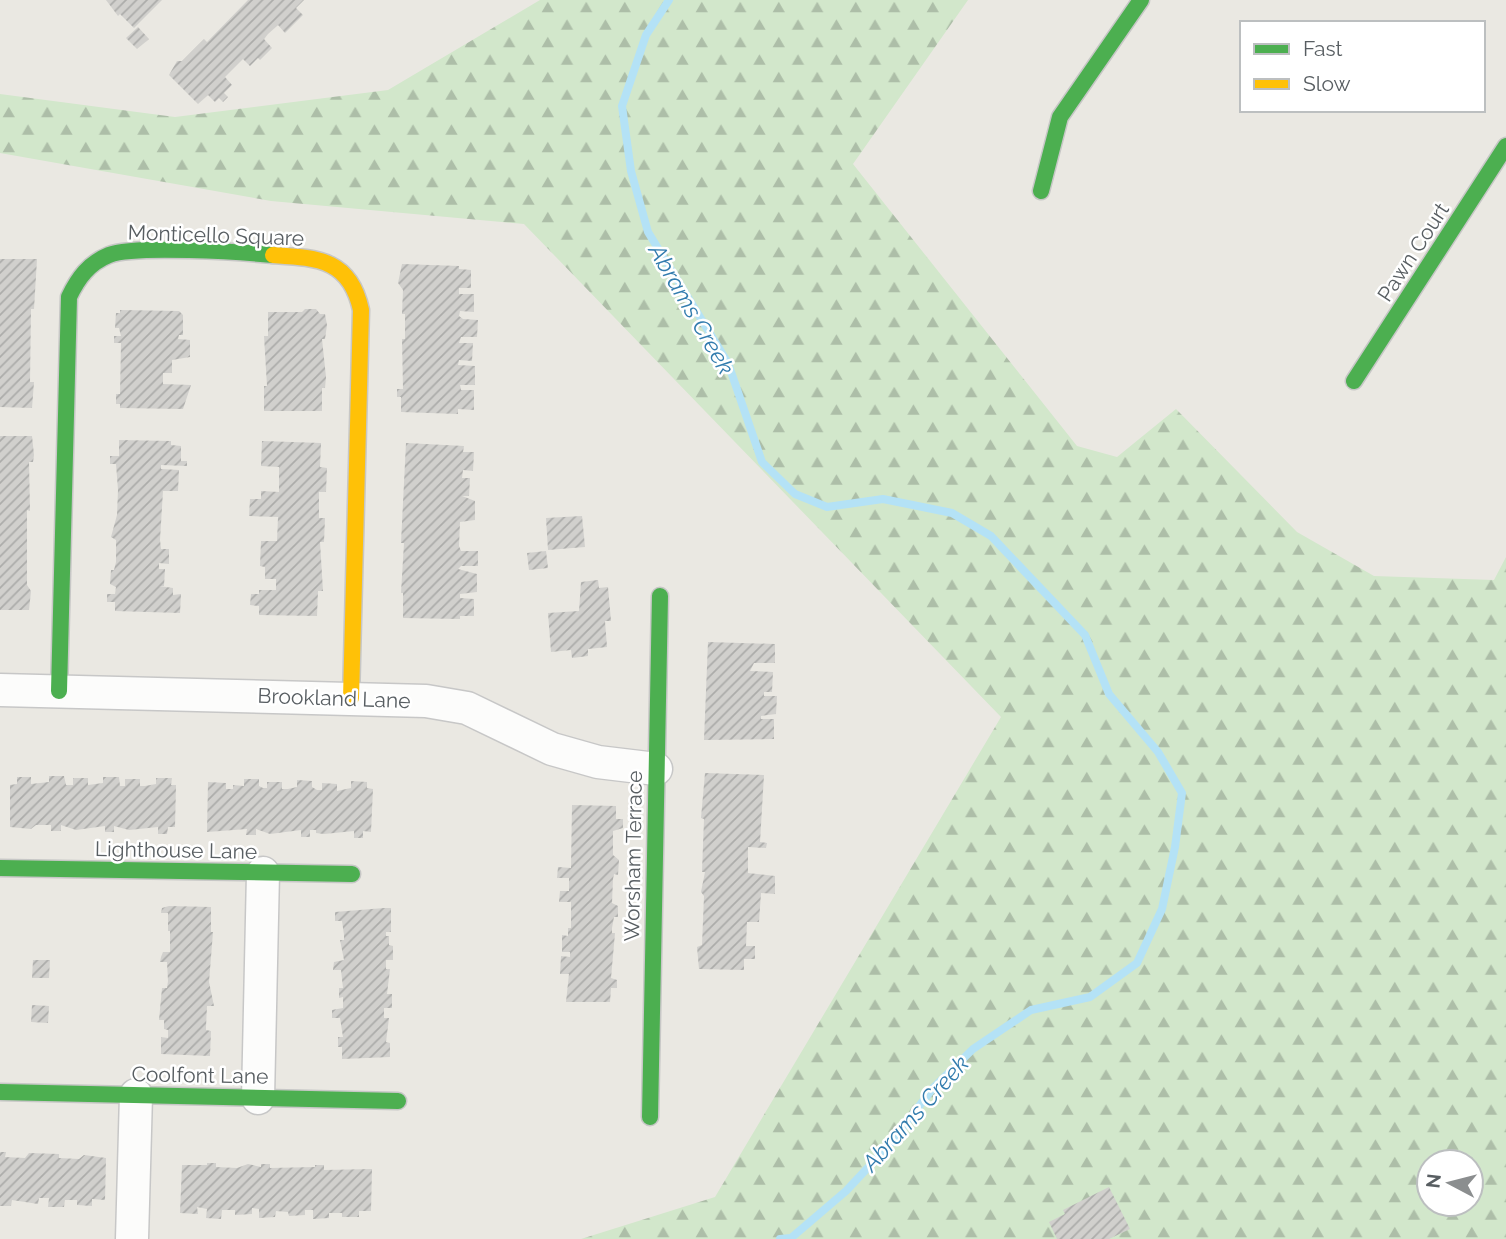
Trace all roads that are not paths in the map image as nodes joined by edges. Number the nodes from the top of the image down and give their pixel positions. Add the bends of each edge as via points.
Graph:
1 (1140, 0) edge
2 (1506, 146) edge
3 (1041, 191) dead end
4 (1354, 381) dead end
5 (660, 596) dead end
6 (0, 690) edge
7 (59, 691) junction
8 (351, 698) junction
9 (656, 769) junction
10 (0, 868) edge
11 (263, 873) junction
12 (352, 874) dead end
13 (0, 1092) edge
14 (136, 1095) junction
15 (258, 1098) junction
16 (398, 1101) dead end
17 (650, 1117) dead end
18 (132, 1239) edge

1 - 3 street via 1060,117
2 - 4 street, Pawn Court
5 - 9 street, Worsham Terrace
6 - 7 street, Brookland Lane
7 - 8 street, Brookland Lane
7 - 8 street, Monticello Square via 69,297 76,281 103,257 132,253 304,257 337,267 354,286 362,317
8 - 9 street, Brookland Lane via 467,708 552,748 598,762
9 - 17 street, Worsham Terrace
10 - 11 street, Lighthouse Lane
11 - 12 street, Lighthouse Lane
11 - 15 street
13 - 14 street, Coolfont Lane
14 - 15 street, Coolfont Lane
14 - 18 street
15 - 16 street, Coolfont Lane

